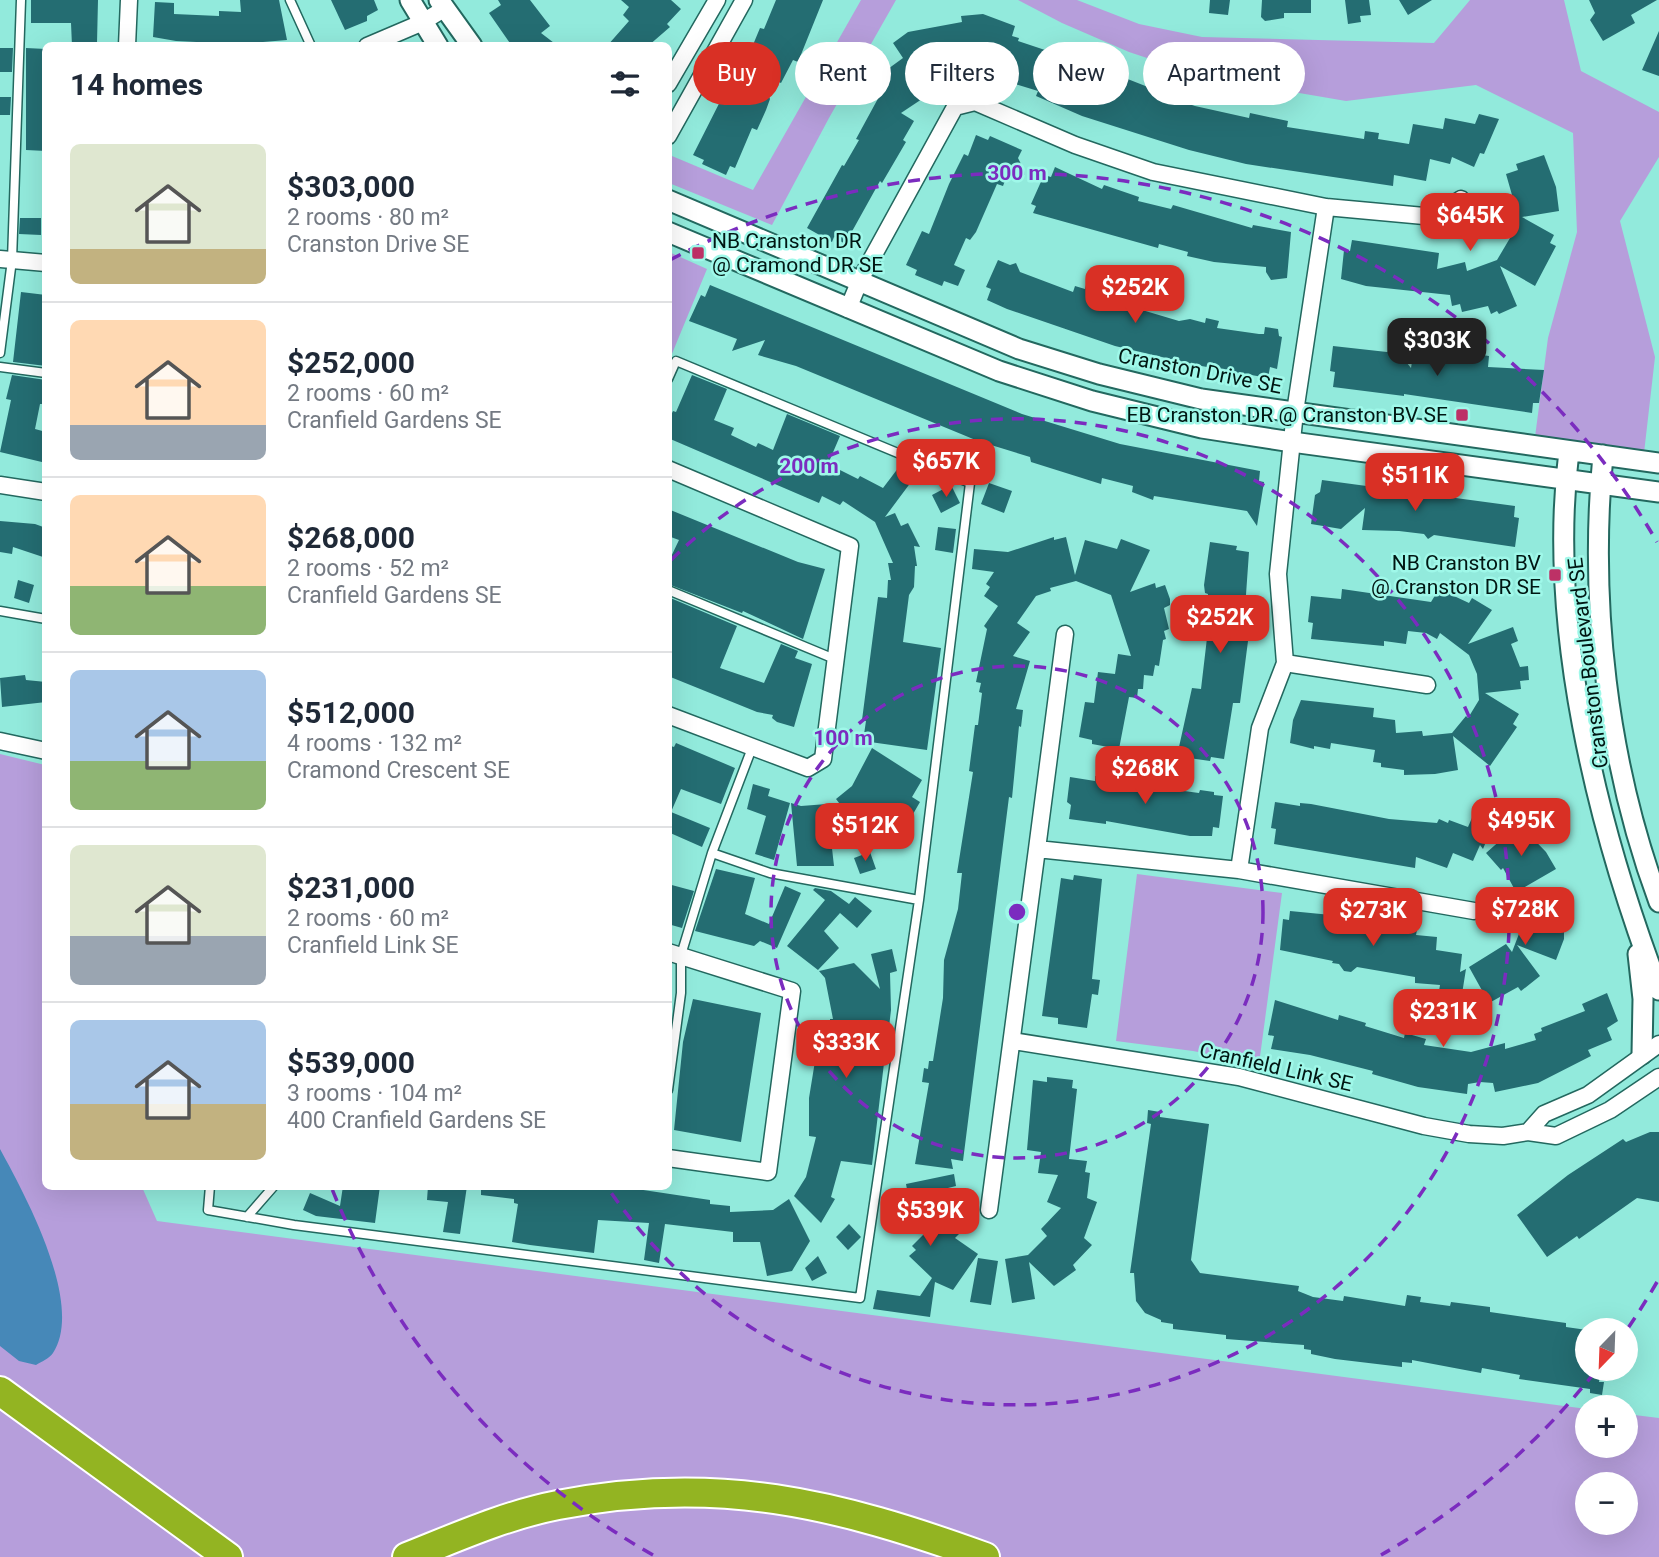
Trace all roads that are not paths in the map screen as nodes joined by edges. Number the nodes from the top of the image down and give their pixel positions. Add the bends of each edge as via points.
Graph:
1 (20, 0) edge
2 (130, 0) edge
3 (290, 0) edge
4 (410, 0) edge
5 (717, 0) edge
6 (739, 2) edge
7 (442, 4) edge
8 (421, 23) junction
9 (127, 42) edge
10 (309, 42) edge
11 (376, 42) edge
12 (435, 42) edge
13 (469, 42) edge
14 (672, 77) edge
15 (672, 128) edge
16 (1461, 199) dead end
17 (672, 202) edge
18 (1326, 207) junction
19 (672, 234) edge
20 (6, 259) edge
21 (42, 263) edge
22 (860, 280) junction
23 (848, 309) junction
24 (0, 353) edge
25 (0, 367) edge
26 (672, 370) edge
27 (42, 372) edge
28 (1295, 412) junction
29 (1292, 442) junction
30 (1569, 451) junction
31 (1603, 455) junction
32 (1659, 463) edge
33 (672, 472) edge
34 (1566, 481) junction
35 (0, 485) edge
36 (1600, 485) junction
37 (42, 491) edge
38 (1659, 492) edge
39 (672, 592) edge
40 (0, 611) edge
41 (42, 618) edge
42 (1065, 634) dead end
43 (837, 660) junction
44 (1285, 663) junction
45 (1427, 685) dead end
46 (672, 717) edge
47 (0, 741) edge
48 (752, 748) junction
49 (42, 750) edge
50 (1037, 849) junction
51 (712, 853) junction
52 (1239, 870) junction
53 (919, 900) junction
54 (1659, 902) edge
55 (1474, 911) dead end
56 (1636, 929) junction
57 (675, 953) edge
58 (1659, 990) edge
59 (1013, 1041) junction
60 (672, 1049) edge
61 (1651, 1049) edge
62 (1659, 1077) edge
63 (1528, 1132) junction
64 (672, 1159) edge
65 (210, 1190) edge
66 (271, 1190) edge
67 (989, 1210) dead end
68 (247, 1217) junction
69 (0, 1391) edge
70 (229, 1557) edge
71 (407, 1557) edge
72 (985, 1557) edge

1 - 20 lane
2 - 9 street
3 - 10 lane
4 - 8 street
5 - 14 street
6 - 15 street
7 - 8 street
7 - 13 street
8 - 11 street
8 - 12 street
16 - 18 street via 1435,217
17 - 22 street, Cranston Drive SE
18 - 22 street via 1153,172 975,102 955,107
18 - 28 street
19 - 23 street
20 - 21 street
20 - 24 lane
22 - 23 street
22 - 28 street, Cranston Drive SE via 1019,349 1099,374 1201,399
23 - 29 street via 999,371 1093,401 1202,428
25 - 27 lane
26 - 53 lane via 676,361 971,483
28 - 29 street, Cranston Drive SE
28 - 30 street, Cranston Drive SE
29 - 34 street
29 - 44 street, Cranston Drive SE via 1278,574
30 - 31 street, Cranston Drive SE
30 - 34 street, Cranston Boulevard SE
31 - 32 street, Cranston Drive SE
31 - 36 street, Cranston Boulevard SE
33 - 43 street via 850,546
34 - 36 street
34 - 56 street, Cranston Boulevard SE via 1566,577 1580,709 1599,800
35 - 37 street
36 - 38 street
36 - 54 street, Cranston Boulevard SE via 1597,575 1611,706 1628,800
39 - 43 lane
40 - 41 lane
42 - 50 street
43 - 48 street via 823,759 808,768
44 - 45 street
44 - 52 street via 1260,728
46 - 48 street
47 - 49 street
48 - 51 lane
50 - 52 street
50 - 59 street
51 - 53 lane via 770,873
51 - 57 lane
52 - 55 street
53 - 68 lane via 860,1298
56 - 58 street, Cranston Boulevard SE
56 - 61 street
57 - 60 lane via 681,993
57 - 64 street via 792,991 768,1172
59 - 63 street, Cranfield Link SE via 1239,1077 1469,1134
59 - 67 street
61 - 63 street via 1588,1095 1544,1114
62 - 63 street, Cranfield Link SE via 1610,1110 1556,1136
65 - 68 lane via 208,1210
66 - 68 lane
69 - 70 highway
71 - 72 highway via 556,1505 650,1492 733,1492 861,1516

